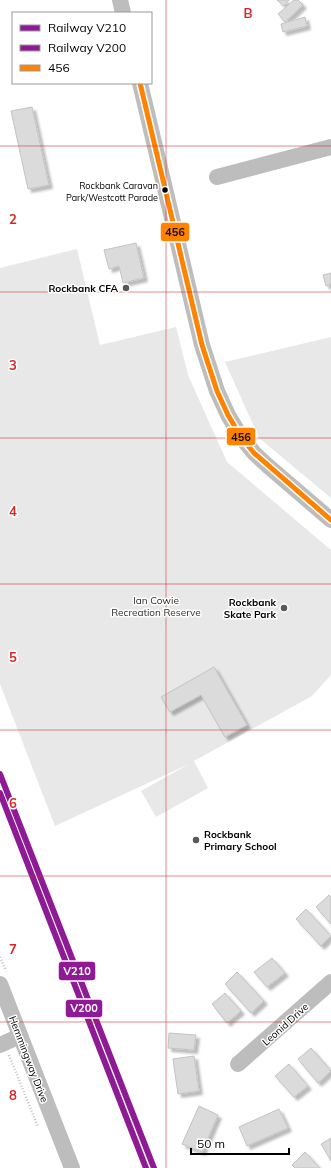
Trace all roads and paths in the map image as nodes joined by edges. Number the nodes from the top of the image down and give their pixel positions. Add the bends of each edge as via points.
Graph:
1 (120, 0) edge
2 (123, 12) edge
3 (140, 84) edge
4 (331, 147) edge
5 (216, 176) dead end
6 (331, 520) edge
7 (331, 982) edge
8 (0, 984) edge
9 (20, 1036) junction
10 (2, 1044) edge
11 (238, 1064) dead end
12 (38, 1127) dead end
13 (72, 1168) edge

1 - 2 street
3 - 6 street via 202,345 217,391 241,437 254,453
4 - 5 street
7 - 11 street, Leonid Drive
8 - 9 street, Hemmingway Drive
9 - 10 street
9 - 13 street, Hemmingway Drive
10 - 12 path

